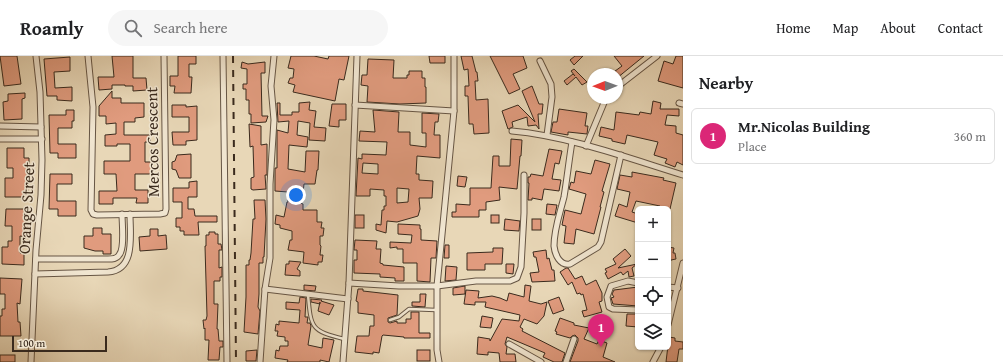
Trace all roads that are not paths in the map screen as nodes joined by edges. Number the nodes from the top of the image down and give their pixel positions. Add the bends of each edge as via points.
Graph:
1 (36, 56) edge
2 (88, 56) edge
3 (164, 56) edge
4 (223, 56) edge
5 (274, 56) edge
6 (357, 56) edge
7 (454, 56) edge
8 (657, 56) edge
9 (540, 61) dead end
10 (623, 82) edge
11 (604, 104) edge
12 (355, 105) junction
13 (454, 111) junction
14 (0, 126) edge
15 (41, 127) junction
16 (512, 131) dead end
17 (546, 135) junction
18 (0, 139) edge
19 (42, 140) junction
20 (572, 142) junction
21 (586, 146) junction
22 (621, 155) junction
23 (683, 175) edge
24 (524, 176) dead end
25 (122, 214) junction
26 (130, 214) junction
27 (36, 259) junction
28 (683, 263) edge
29 (35, 274) junction
30 (349, 283) junction
31 (635, 283) edge
32 (437, 286) junction
33 (671, 287) edge
34 (678, 288) junction
35 (265, 289) junction
36 (308, 294) junction
37 (348, 299) junction
38 (671, 309) edge
39 (437, 310) junction
40 (635, 310) edge
41 (390, 320) dead end
42 (345, 339) junction
43 (574, 339) dead end
44 (509, 344) dead end
45 (660, 350) edge
46 (655, 361) edge
47 (31, 362) edge
48 (227, 362) edge
49 (260, 362) edge
50 (343, 362) edge
51 (439, 362) edge
52 (541, 362) edge
53 (566, 362) edge

1 - 15 street, Orange Street
2 - 25 street, Mercos Crescent via 92,107 91,210 97,215
3 - 26 street, Mercos Crescent via 166,209 160,214
4 - 48 street
5 - 35 street via 271,79 274,120 270,184 270,258
6 - 12 street
7 - 13 street
8 - 10 street
9 - 17 street via 551,84 552,98
11 - 21 street
12 - 13 street
12 - 30 street
13 - 32 street
14 - 15 street
15 - 19 street, Orange Street
16 - 17 street
17 - 20 street
18 - 19 street
19 - 27 street, Orange Street
20 - 21 street
20 - 22 street via 554,246 556,256 566,265 594,250 601,242
21 - 22 street
22 - 23 street
24 - 32 street via 521,267 517,278 510,281 476,281
25 - 26 street, Mercos Crescent
25 - 27 street via 122,250 118,257
26 - 29 street via 128,258 118,270
27 - 29 street, Orange Street
28 - 34 street
29 - 47 street, Orange Street
30 - 32 street
30 - 37 street
31 - 40 street via 611,286 607,297 609,307 613,309
32 - 39 street
33 - 34 street
34 - 38 street
35 - 36 street
35 - 49 street
36 - 37 street
36 - 42 lane via 310,316 316,328 324,334
37 - 42 street
39 - 41 lane via 409,309
39 - 51 street
42 - 50 street
43 - 53 street
44 - 52 street
45 - 46 street

